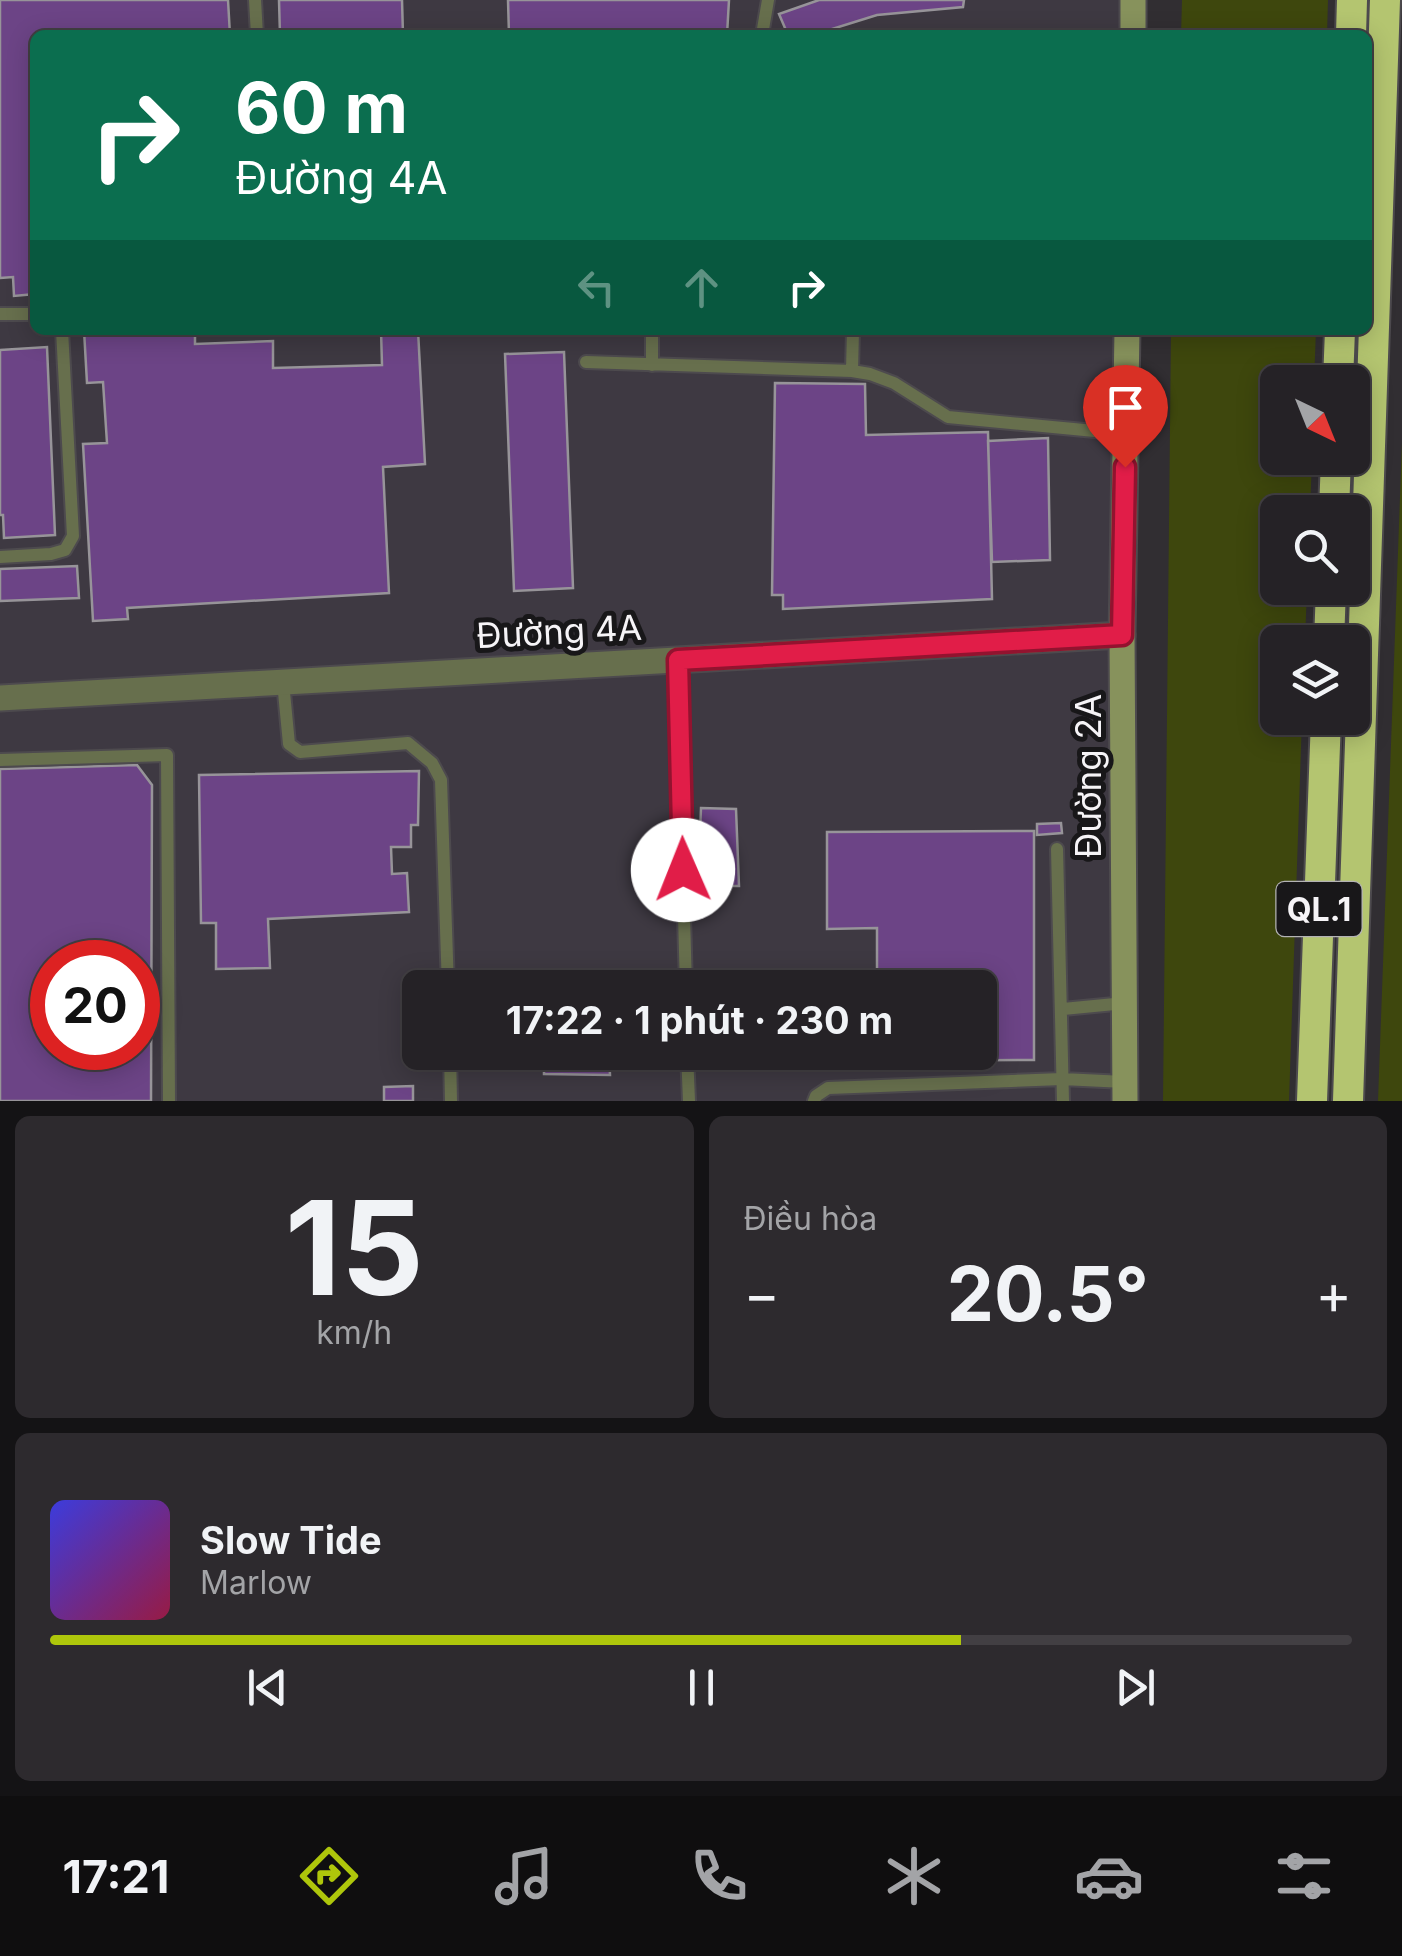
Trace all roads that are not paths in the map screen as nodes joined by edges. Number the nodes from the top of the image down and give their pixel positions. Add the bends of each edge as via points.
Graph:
1 (255, 0) edge
2 (768, 0) edge
3 (1133, 0) edge
4 (1352, 0) edge
5 (1385, 0) edge
6 (256, 30) edge
7 (763, 30) edge
8 (1133, 30) edge
9 (1351, 30) edge
10 (0, 314) edge
11 (30, 314) edge
12 (62, 335) edge
13 (652, 335) edge
14 (853, 335) edge
15 (1128, 335) edge
16 (1340, 335) edge
17 (586, 362) dead end
18 (652, 365) junction
19 (1339, 365) edge
20 (852, 371) junction
21 (1126, 434) junction
22 (0, 557) edge
23 (1122, 635) junction
24 (678, 660) junction
25 (284, 682) junction
26 (0, 698) edge
27 (1325, 735) edge
28 (0, 760) edge
29 (1058, 848) dead end
30 (447, 970) edge
31 (686, 970) edge
32 (1125, 1003) junction
33 (1063, 1010) junction
34 (450, 1070) edge
35 (687, 1070) edge
36 (1062, 1079) junction
37 (1125, 1091) edge
38 (170, 1101) edge
39 (451, 1101) edge
40 (688, 1101) edge
41 (814, 1101) edge
42 (1063, 1101) edge
43 (1312, 1101) edge
44 (1348, 1101) edge

1 - 6 lane
2 - 7 lane
3 - 8 street
4 - 9 highway
5 - 44 highway, QL.1
10 - 11 lane
12 - 22 lane via 73,536 65,550
13 - 18 lane
14 - 20 lane
15 - 21 street, Đường 2A
16 - 19 highway
17 - 18 lane
18 - 20 lane
20 - 21 lane via 894,384 948,417
21 - 23 street, Đường 2A
23 - 24 street, Đường 4A
23 - 32 street, Đường 2A
24 - 25 street, Đường 4A
24 - 31 lane
25 - 26 street, Đường 4A
25 - 30 lane via 289,744 300,752 408,743 442,780
27 - 43 highway, QL.1
28 - 38 lane via 167,755
29 - 33 lane
32 - 33 lane
32 - 37 street, Đường 2A
33 - 36 lane
34 - 39 lane
35 - 40 lane
36 - 37 lane
36 - 41 lane via 828,1088
36 - 42 lane

